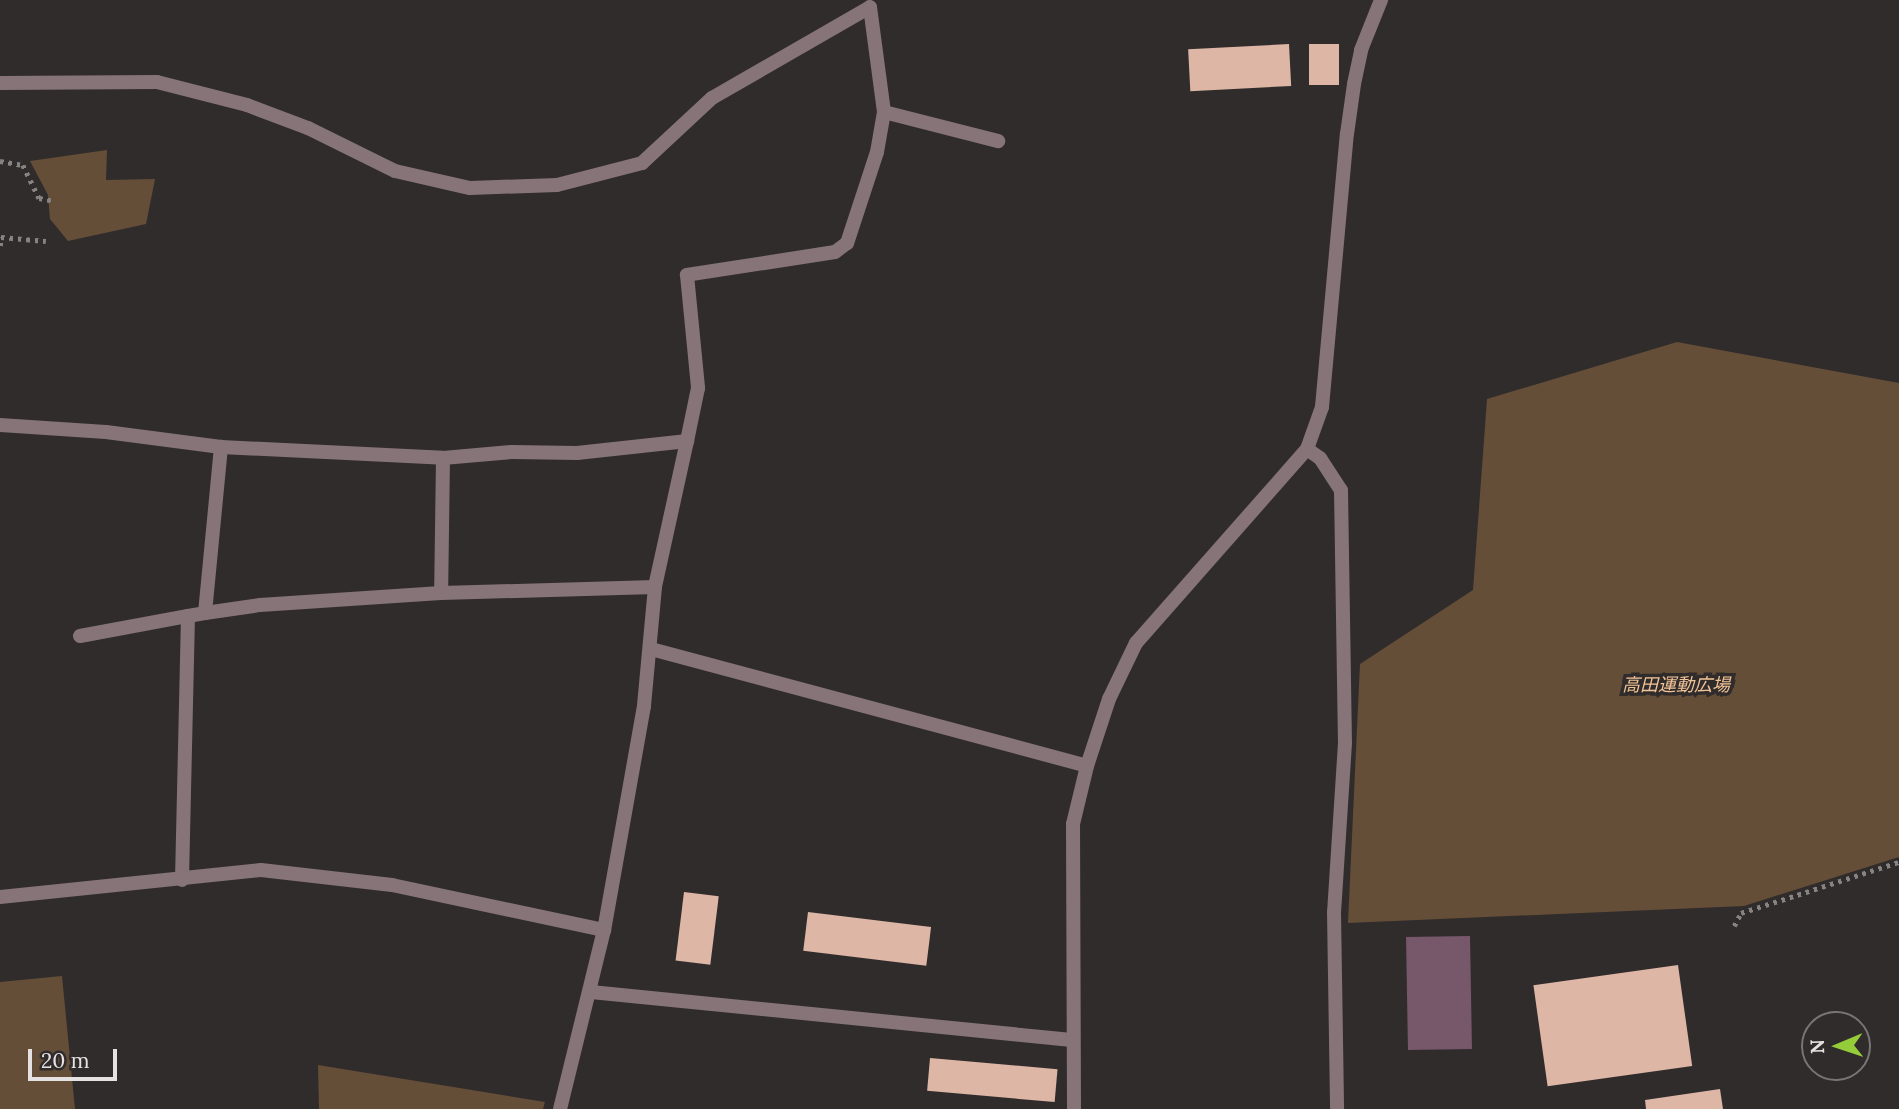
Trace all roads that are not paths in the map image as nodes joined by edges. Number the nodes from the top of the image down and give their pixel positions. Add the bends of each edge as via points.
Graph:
1 (1381, 0) edge
2 (874, 4) edge
3 (0, 83) edge
4 (884, 111) junction
5 (998, 141) dead end
6 (0, 425) edge
7 (687, 441) junction
8 (220, 447) junction
9 (1307, 449) junction
10 (443, 458) junction
11 (655, 587) junction
12 (441, 593) junction
13 (205, 613) junction
14 (188, 616) junction
15 (80, 636) dead end
16 (651, 649) junction
17 (1087, 766) junction
18 (182, 880) junction
19 (0, 897) edge
20 (604, 930) junction
21 (591, 992) junction
22 (1072, 1040) junction
23 (560, 1109) edge
24 (1074, 1109) edge
25 (1337, 1109) edge

1 - 9 street via 1361,50 1354,84 1322,407
2 - 3 street via 712,98 642,163 557,185 470,188 395,171 247,105 157,82
2 - 4 street
4 - 5 street
4 - 7 street via 877,152 847,243 835,251 687,275 698,388
6 - 8 street via 106,432
7 - 10 street via 578,453
7 - 11 street
8 - 10 street
8 - 13 street
9 - 17 street via 1136,643 1109,699
9 - 25 street via 1320,458 1341,490 1345,743 1334,912
10 - 12 street
11 - 12 street
11 - 16 street
12 - 13 street
13 - 14 street
14 - 15 street
14 - 18 street
16 - 17 street
16 - 20 street
17 - 22 street via 1073,824
18 - 19 street
18 - 20 street via 261,870 313,875 392,886
20 - 21 street
21 - 22 street
21 - 23 street
22 - 24 street

